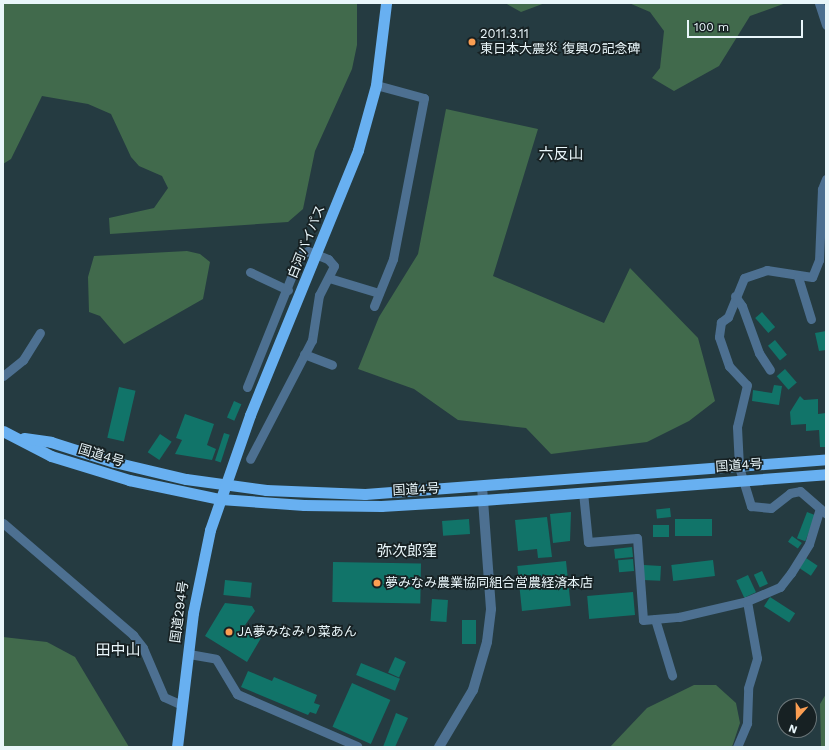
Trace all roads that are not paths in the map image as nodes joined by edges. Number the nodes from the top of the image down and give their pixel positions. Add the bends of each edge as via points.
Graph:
1 (386, 3) edge
2 (819, 3) edge
3 (826, 25) edge
4 (376, 85) junction
5 (826, 179) edge
6 (826, 202) edge
7 (820, 212) junction
8 (318, 254) junction
9 (250, 272) dead end
10 (330, 278) junction
11 (798, 278) junction
12 (288, 290) junction
13 (379, 293) junction
14 (735, 296) junction
15 (374, 306) dead end
16 (811, 319) dead end
17 (40, 334) dead end
18 (304, 354) junction
19 (332, 365) dead end
20 (770, 370) dead end
21 (3, 376) edge
22 (247, 387) dead end
23 (3, 431) edge
24 (18, 437) junction
25 (250, 458) dead end
26 (826, 459) edge
27 (739, 467) junction
28 (826, 474) edge
29 (742, 480) junction
30 (225, 484) junction
31 (482, 487) junction
32 (583, 492) junction
33 (220, 499) junction
34 (483, 500) junction
35 (823, 512) edge
36 (3, 523) edge
37 (747, 601) junction
38 (655, 619) junction
39 (189, 654) junction
40 (672, 675) dead end
41 (182, 705) junction
42 (357, 746) dead end
43 (178, 747) edge
44 (439, 747) edge
45 (738, 747) edge

1 - 4 highway, 白河バイパス
2 - 3 street
4 - 8 highway, 白河バイパス via 358,150
4 - 13 street via 424,98 400,229 388,275
5 - 7 street
6 - 7 street
7 - 11 street via 817,269 812,277
8 - 10 street via 334,266
8 - 12 street via 303,251
8 - 30 highway, 白河バイパス via 250,414
9 - 12 street
10 - 13 street
10 - 18 street via 319,295 312,340
11 - 14 street via 782,271 755,272 744,278
11 - 16 street
12 - 22 street
13 - 15 street
14 - 20 street via 742,306 759,353
14 - 27 street via 728,317 721,322 719,338 729,366 747,385 737,427
17 - 21 street via 23,360
18 - 19 street
18 - 25 street
23 - 24 highway, 国道4号
24 - 30 highway, 国道4号 via 51,442 114,462 186,479
24 - 33 highway, 国道4号 via 58,458 129,480
26 - 27 highway, 国道4号
27 - 29 street
27 - 31 highway, 国道4号
28 - 29 highway, 国道4号
29 - 32 highway, 国道4号
29 - 35 street via 747,499 757,509 771,508 790,493 800,491
30 - 31 highway, 国道4号 via 266,490 365,494
30 - 33 highway, 国道294号
31 - 34 street
32 - 34 highway, 国道4号
32 - 38 street via 588,542 637,538 642,620
33 - 34 highway, 国道4号 via 374,506
33 - 39 highway, 国道294号 via 198,585
34 - 44 street via 491,610 487,642 473,690
35 - 37 street via 809,544 780,587
36 - 41 street via 133,635 143,648 164,697
37 - 38 street via 679,617
37 - 45 street via 757,658 748,688 747,723
38 - 40 street
39 - 41 highway, 国道294号
39 - 42 street via 216,659 237,694
41 - 43 highway, 国道294号

